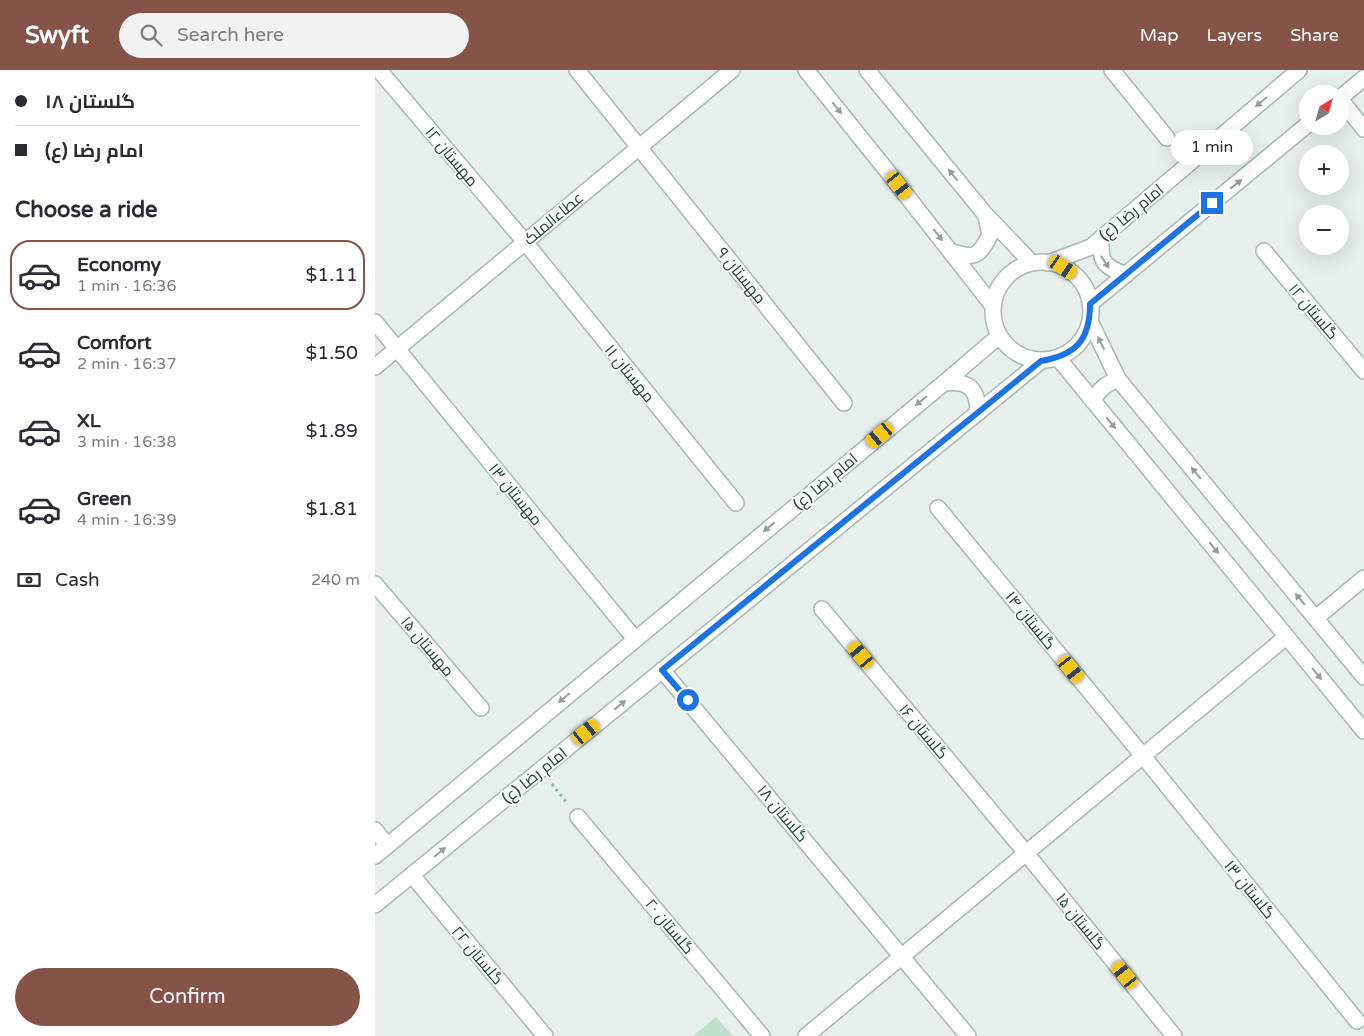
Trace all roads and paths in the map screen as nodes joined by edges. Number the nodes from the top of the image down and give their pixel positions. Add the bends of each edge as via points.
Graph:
1 (379, 70) edge
2 (577, 70) edge
3 (732, 70) edge
4 (806, 70) edge
5 (867, 70) edge
6 (1112, 70) edge
7 (1299, 70) edge
8 (1364, 78) edge
9 (1349, 90) edge
10 (1349, 109) edge
11 (1364, 128) edge
12 (1299, 131) edge
13 (1167, 138) dead end
14 (639, 147) junction
15 (985, 214) junction
16 (1101, 238) junction
17 (525, 242) junction
18 (950, 251) junction
19 (1264, 251) dead end
20 (1032, 263) junction
21 (1048, 263) junction
22 (1126, 275) junction
23 (1090, 304) junction
24 (993, 306) junction
25 (1090, 321) junction
26 (375, 322) edge
27 (999, 336) junction
28 (397, 349) junction
29 (1058, 358) junction
30 (1041, 361) junction
31 (375, 366) edge
32 (1364, 371) edge
33 (1118, 379) junction
34 (944, 383) junction
35 (1093, 401) junction
36 (844, 403) dead end
37 (977, 413) junction
38 (736, 503) dead end
39 (939, 508) dead end
40 (1364, 578) edge
41 (375, 584) edge
42 (823, 609) dead end
43 (1316, 618) junction
44 (1287, 637) junction
45 (635, 639) junction
46 (662, 670) junction
47 (1364, 677) edge
48 (481, 708) dead end
49 (1364, 731) edge
50 (1143, 756) junction
51 (540, 770) junction
52 (578, 817) joint
53 (375, 830) edge
54 (387, 845) junction
55 (1026, 853) junction
56 (375, 856) edge
57 (412, 874) junction
58 (375, 905) edge
59 (903, 957) junction
60 (1357, 1021) dead end
61 (545, 1036) edge
62 (762, 1036) edge
63 (806, 1036) edge
64 (968, 1036) edge
65 (1175, 1036) edge

1 - 17 street, مهستان ۱۲
2 - 14 street, مهستان ۹
3 - 14 street, عطاءالملک
4 -> 18 street
15 -> 5 street
6 - 13 street
7 -> 16 street, امام رضا (ع)
8 - 9 street
10 - 11 street
22 -> 12 street
14 - 17 street, عطاءالملک
14 - 36 street, مهستان ۹
15 - 18 street via 991,235 981,250 967,257
15 - 20 street
16 - 21 street, امام رضا (ع) via 1091,247
16 -> 22 street via 1101,255 1110,269
17 - 28 street, عطاءالملک
17 - 38 street, مهستان ۱۱
18 - 24 street
19 - 32 street, گلستان ۱۲
20 - 21 street
20 - 24 street via 1005,278
21 - 23 street via 1063,267 1076,276 1085,288
22 - 23 street
23 - 25 street
24 - 27 street via 993,321
25 - 29 street via 1073,350
33 -> 25 street
26 - 28 street, مهستان ۱۳
27 - 30 street via 1010,349
27 - 34 street, امام رضا (ع)
28 - 31 street, عطاءالملک
28 - 45 street, مهستان ۱۳
29 - 30 street
29 - 35 street
30 - 37 street, امام رضا (ع)
33 - 35 street via 1107,383
43 -> 33 street
34 - 37 street via 957,381 970,387 978,399
34 -> 45 street, امام رضا (ع)
35 -> 44 street
37 - 46 street, امام رضا (ع)
39 - 50 street, گلستان ۱۴
40 - 43 street
41 - 48 street, مهستان ۱۵
42 - 55 street, گلستان ۱۶
43 - 47 street
44 -> 49 street
44 - 50 street
45 -> 54 street, امام رضا (ع)
51 -> 46 street, امام رضا (ع)
46 - 59 street, گلستان ۱۸
50 - 55 street
50 - 60 street, گلستان ۱۳
51 - 52 path
57 -> 51 street, امام رضا (ع)
52 - 62 street, گلستان ۲۰
53 - 54 street
54 - 56 street, امام رضا (ع)
55 - 59 street
55 - 65 street, گلستان ۱۵
57 - 58 street, امام رضا (ع)
57 - 61 street, گلستان ۲۲
59 - 63 street
59 - 64 street, گلستان ۱۸

